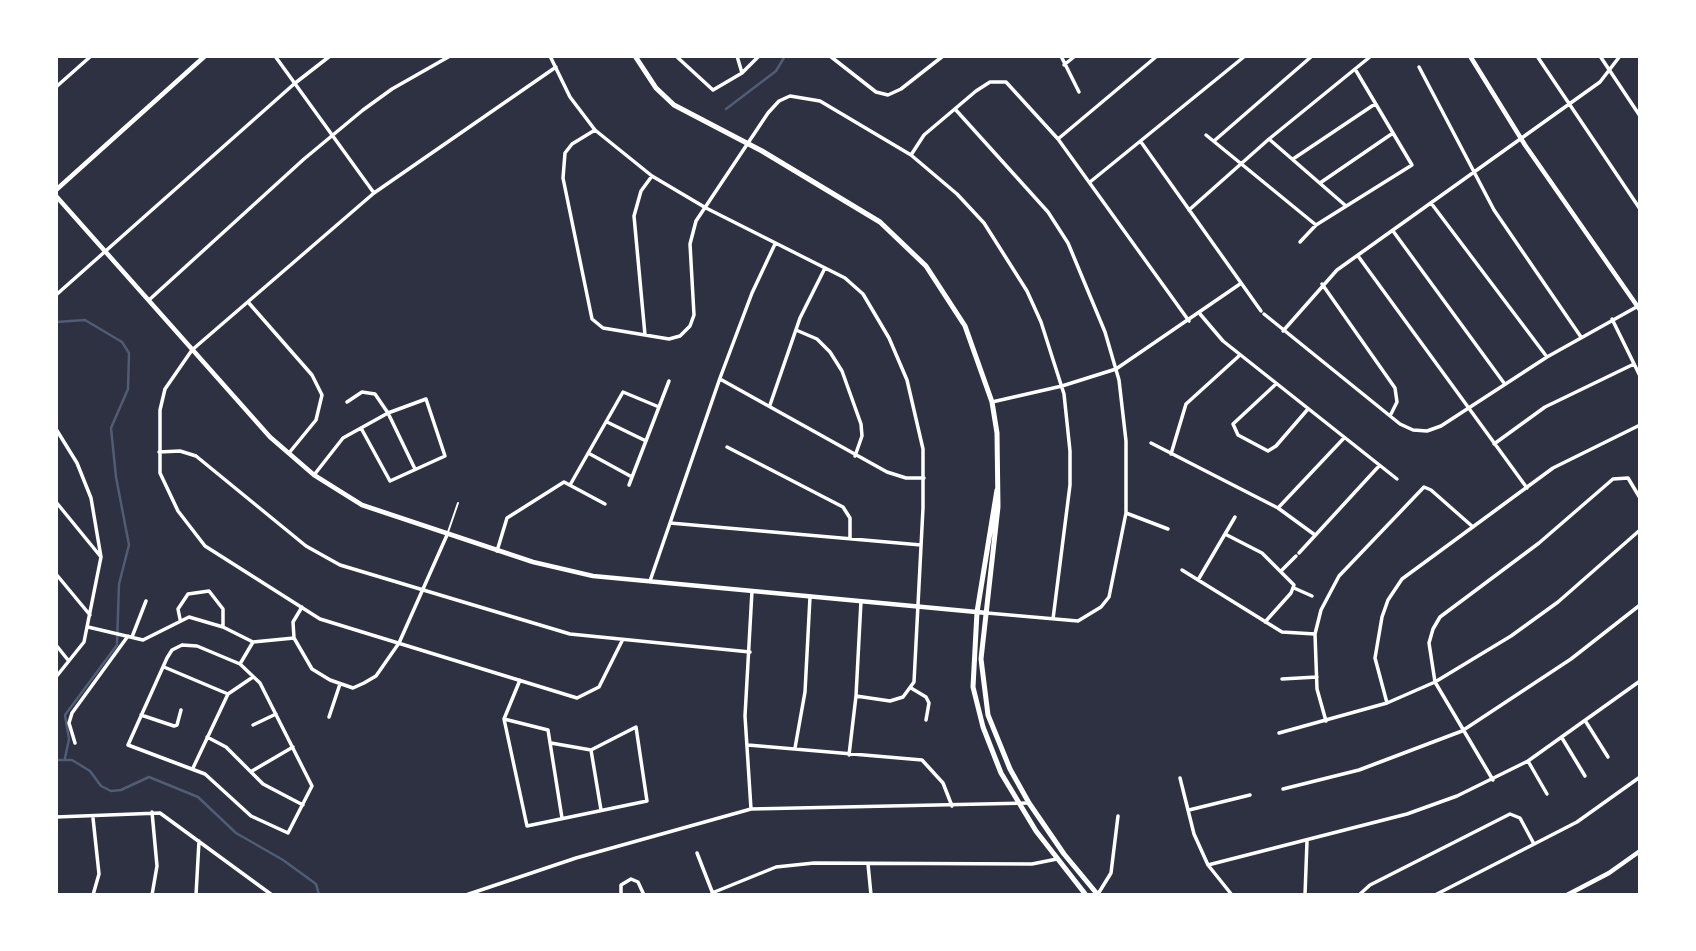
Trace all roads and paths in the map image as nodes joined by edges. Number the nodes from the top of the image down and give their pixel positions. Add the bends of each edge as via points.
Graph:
1 (91, 56) edge
2 (205, 56) edge
3 (275, 56) edge
4 (330, 56) edge
5 (450, 56) edge
6 (550, 56) edge
7 (635, 56) edge
8 (676, 56) edge
9 (730, 56) edge
10 (759, 56) edge
11 (830, 56) edge
12 (841, 56) edge
13 (943, 56) edge
14 (1061, 56) edge
15 (1075, 56) edge
16 (1157, 56) edge
17 (1245, 56) edge
18 (1312, 56) edge
19 (1371, 56) edge
20 (1470, 56) edge
21 (1537, 56) edge
22 (1600, 56) edge
23 (1620, 56) edge
24 (737, 57) edge
25 (836, 61) junction
26 (1064, 65) junction
27 (556, 67) junction
28 (1419, 67) dead end
29 (1355, 69) junction
30 (1611, 71) junction
31 (742, 73) junction
32 (294, 84) junction
33 (56, 87) edge
34 (1079, 92) dead end
35 (1376, 104) junction
36 (1570, 105) junction
37 (956, 109) junction
38 (1640, 116) edge
39 (594, 130) junction
40 (1393, 133) junction
41 (1206, 135) dead end
42 (332, 136) junction
43 (1058, 139) junction
44 (1269, 139) junction
45 (1522, 140) junction
46 (1214, 141) junction
47 (1141, 142) junction
48 (750, 144) junction
49 (911, 155) junction
50 (1292, 159) junction
51 (1241, 163) junction
52 (1475, 173) junction
53 (652, 176) junction
54 (1090, 182) junction
55 (1320, 183) junction
56 (56, 190) edge
57 (374, 193) junction
58 (56, 196) edge
59 (1431, 203) junction
60 (1347, 206) junction
61 (706, 208) junction
62 (1640, 209) edge
63 (1189, 210) junction
64 (1316, 225) junction
65 (1393, 231) junction
66 (1300, 242) dead end
67 (776, 244) junction
68 (107, 252) junction
69 (1358, 256) junction
70 (825, 268) junction
71 (1240, 284) junction
72 (1322, 284) junction
73 (56, 295) edge
74 (149, 300) junction
75 (248, 302) junction
76 (1639, 307) edge
77 (1200, 314) junction
78 (1612, 319) junction
79 (1189, 321) junction
80 (796, 330) junction
81 (1283, 331) junction
82 (645, 335) junction
83 (1581, 337) junction
84 (192, 350) junction
85 (1240, 355) junction
86 (1547, 357) junction
87 (1634, 364) junction
88 (1116, 369) junction
89 (1640, 376) edge
90 (720, 378) junction
91 (668, 381) dead end
92 (1504, 383) junction
93 (1276, 384) junction
94 (1062, 386) junction
95 (347, 402) dead end
96 (992, 402) junction
97 (771, 405) junction
98 (659, 407) junction
99 (1466, 408) junction
100 (1308, 409) junction
101 (388, 413) junction
102 (1390, 416) junction
103 (607, 422) junction
104 (1640, 425) edge
105 (361, 428) junction
106 (56, 429) edge
107 (1344, 438) junction
108 (646, 441) junction
109 (1151, 443) dead end
110 (1494, 444) junction
111 (727, 447) dead end
112 (159, 452) junction
113 (287, 454) junction
114 (590, 454) junction
115 (1171, 454) junction
116 (855, 456) junction
117 (1379, 466) junction
118 (415, 470) junction
119 (314, 475) junction
120 (632, 477) junction
121 (924, 478) junction
122 (1396, 480) dead end
123 (569, 485) junction
124 (629, 485) dead end
125 (1527, 488) junction
126 (996, 490) junction
127 (1640, 498) edge
128 (56, 502) edge
129 (458, 503) dead end
130 (605, 504) dead end
131 (1278, 508) junction
132 (1126, 513) junction
133 (1235, 517) dead end
134 (670, 523) junction
135 (1473, 527) junction
136 (1168, 529) dead end
137 (1640, 530) edge
138 (1225, 534) junction
139 (447, 535) junction
140 (1315, 535) junction
141 (850, 538) junction
142 (921, 545) junction
143 (497, 551) junction
144 (101, 557) junction
145 (1182, 570) dead end
146 (1282, 570) junction
147 (56, 574) edge
148 (1198, 580) junction
149 (650, 583) junction
150 (1294, 588) junction
151 (423, 590) junction
152 (752, 591) junction
153 (1312, 596) dead end
154 (810, 597) junction
155 (146, 601) dead end
156 (861, 601) junction
157 (1640, 605) edge
158 (302, 606) junction
159 (918, 606) junction
160 (977, 612) junction
161 (987, 613) junction
162 (90, 615) junction
163 (180, 619) junction
164 (1053, 619) junction
165 (1265, 622) junction
166 (88, 627) junction
167 (223, 627) junction
168 (1315, 634) junction
169 (128, 636) junction
170 (294, 638) junction
171 (622, 641) junction
172 (253, 642) junction
173 (399, 643) junction
174 (56, 645) edge
175 (750, 652) junction
176 (68, 661) junction
177 (240, 664) junction
178 (163, 667) junction
179 (56, 677) edge
180 (253, 677) junction
181 (1317, 677) junction
182 (1282, 679) dead end
183 (520, 680) junction
184 (1640, 681) edge
185 (1435, 682) junction
186 (340, 684) junction
187 (911, 688) junction
188 (228, 694) junction
189 (856, 696) junction
190 (1387, 704) junction
191 (181, 710) dead end
192 (276, 713) junction
193 (141, 715) junction
194 (329, 717) dead end
195 (504, 719) junction
196 (926, 720) dead end
197 (1326, 722) junction
198 (1586, 722) junction
199 (253, 725) dead end
200 (1462, 731) junction
201 (1279, 733) dead end
202 (207, 737) junction
203 (1562, 738) junction
204 (75, 743) dead end
205 (551, 743) junction
206 (748, 745) junction
207 (293, 747) junction
208 (795, 749) junction
209 (591, 750) junction
210 (849, 755) junction
211 (1608, 757) dead end
212 (1528, 761) junction
213 (192, 768) junction
214 (252, 771) junction
215 (1585, 776) dead end
216 (1640, 777) edge
217 (1180, 778) dead end
218 (1493, 780) junction
219 (1283, 789) dead end
220 (1547, 794) dead end
221 (1250, 795) dead end
222 (1029, 803) junction
223 (1019, 804) junction
224 (303, 805) junction
225 (952, 806) junction
226 (751, 809) junction
227 (601, 810) junction
228 (1189, 810) junction
229 (152, 812) junction
230 (1118, 816) dead end
231 (56, 817) edge
232 (93, 817) junction
233 (562, 818) junction
234 (199, 841) junction
235 (1307, 841) junction
236 (1534, 844) junction
237 (1640, 851) edge
238 (697, 853) dead end
239 (1064, 854) junction
240 (1056, 859) junction
241 (868, 864) junction
242 (1208, 865) junction
243 (713, 894) edge
244 (93, 895) edge
245 (152, 895) edge
246 (196, 895) edge
247 (272, 895) edge
248 (467, 895) edge
249 (621, 895) edge
250 (644, 895) edge
251 (871, 895) edge
252 (1086, 895) edge
253 (1097, 895) edge
254 (1233, 895) edge
255 (1305, 895) edge
256 (1359, 895) edge
257 (1435, 895) edge
258 (1567, 895) edge

1 - 33 street
2 - 56 street
3 - 32 street
4 - 32 street
5 - 42 street via 392,89
6 - 27 street
7 - 48 main road via 674,105
8 - 31 street via 713,90
9 - 24 street
10 - 31 street
11 - 25 street
12 - 25 street
13 - 25 street via 888,95 876,92
14 - 26 street
15 - 26 street
16 - 43 street
17 - 47 street
18 - 46 street
19 - 29 street
20 - 45 street
21 - 36 street
22 - 30 street
23 - 30 street
24 - 31 street
26 - 34 street
27 - 39 street via 569,97
27 - 57 street
28 - 52 street
29 - 35 street
29 - 44 street
30 - 36 street
30 - 38 street
32 - 42 street
32 - 68 street
35 - 40 street
35 - 50 street
36 - 45 street
36 - 62 street
37 - 43 street via 990,82 1006,82
37 - 49 street via 924,135
37 - 88 street via 1048,212 1068,243 1097,307
39 - 53 street
39 - 82 street via 572,144 562,165 592,319 603,328
40 - 55 street
40 - 60 street via 1412,165
41 - 46 street
42 - 57 street
42 - 74 street
43 - 54 street
44 - 50 street
44 - 51 street
45 - 52 street
45 - 76 street
46 - 51 street
47 - 54 street
47 - 63 street
48 - 49 street via 779,101 803,96 820,100
48 - 61 street
48 - 96 main road via 841,196 905,243 965,327
49 - 94 street via 957,194 1009,259 1041,321
50 - 55 street
51 - 63 street
51 - 64 street
52 - 59 street
52 - 83 street via 1494,210
53 - 61 street
53 - 82 street via 640,191 634,216
54 - 79 street
55 - 60 street
57 - 75 street
58 - 68 street
59 - 65 street
59 - 86 street
60 - 64 street
61 - 67 street
61 - 82 street via 696,221 690,244 694,315 690,326 670,339
63 - 71 street
64 - 66 street
65 - 69 street
65 - 92 street
67 - 70 street
67 - 90 street
68 - 73 street
68 - 74 street
69 - 72 street
69 - 99 street
70 - 80 street
70 - 121 street via 863,294 889,338 916,413
71 - 77 street
71 - 81 street
72 - 81 street
72 - 102 street via 1395,388 1397,402
74 - 84 street
75 - 84 street
75 - 113 street via 312,375 322,395 316,420
76 - 78 street
77 - 79 street
77 - 85 street
78 - 83 street
78 - 87 street
79 - 88 street
80 - 97 street
80 - 116 street via 817,339 842,371 861,424
81 - 102 street
83 - 86 street
84 - 112 street via 165,389
84 - 113 street
85 - 93 street
85 - 115 street via 1186,404
86 - 92 street
87 - 89 street
87 - 110 street via 1545,407
88 - 94 street
88 - 132 street via 1126,441
90 - 97 street
90 - 134 street
91 - 98 street
92 - 99 street
93 - 100 street
93 - 100 street via 1233,424 1238,435 1264,451 1273,449
94 - 96 street
94 - 164 street via 1070,485
95 - 101 street via 371,392
96 - 126 main road via 997,433
97 - 116 street
98 - 103 street via 623,392
98 - 108 street
99 - 102 street via 1427,431 1413,430
99 - 110 street
100 - 107 street
101 - 105 street
101 - 118 street
101 - 118 street via 426,399 445,456
103 - 108 street
103 - 114 street
104 - 125 street via 1570,458
105 - 118 street via 390,481
105 - 119 street via 337,445
106 - 144 street via 91,498
107 - 117 street
107 - 131 street
108 - 120 street
109 - 115 street
110 - 125 street
111 - 141 street via 843,507 850,518
112 - 151 street via 196,456 323,557
112 - 158 street via 160,473 169,493 205,546
113 - 119 street
114 - 120 street
114 - 123 street
115 - 131 street
116 - 121 street via 887,472
117 - 122 street
117 - 140 street
119 - 139 street via 362,506
120 - 124 street
121 - 142 street
123 - 130 street
123 - 143 street via 565,482 508,518
125 - 135 street
126 - 160 main road
126 - 161 main road
127 - 185 street via 1628,478 1613,479 1539,543 1440,617 1429,643
128 - 144 street
129 - 139 lane
131 - 140 street
132 - 136 street
132 - 164 street via 1109,597 1078,621
133 - 138 street
134 - 141 street
134 - 149 street
135 - 168 street via 1431,490 1421,489 1339,576 1321,610
135 - 190 street via 1402,579 1388,600 1375,658
137 - 185 street via 1521,629
138 - 146 street via 1249,545
138 - 148 street
139 - 143 street
139 - 151 street
140 - 146 street
141 - 142 street
142 - 159 street
143 - 149 street via 593,576
144 - 162 street
145 - 148 street
146 - 150 street
147 - 162 street
148 - 165 street
149 - 152 street
150 - 153 street
150 - 165 street
151 - 171 street via 570,634
151 - 173 street
152 - 154 street
152 - 175 street
154 - 156 street
154 - 208 street
155 - 169 street
156 - 159 street
156 - 189 street
157 - 200 street via 1572,659
158 - 170 street via 293,622
158 - 173 street via 320,619
159 - 160 street
159 - 187 street
160 - 161 street
160 - 223 main road via 973,687 990,747
161 - 164 street
161 - 222 main road via 981,659 988,715
162 - 166 street
163 - 167 street via 200,619
163 - 167 street via 178,609 188,594 209,592 223,609
163 - 169 street via 142,640
165 - 168 street via 1287,634
166 - 169 street
166 - 176 street via 84,642
167 - 172 street
168 - 181 street
169 - 204 street via 72,713 69,723
170 - 172 street
170 - 186 street via 313,668
171 - 175 street
171 - 183 street via 599,687 589,694 577,698
172 - 177 street
173 - 183 street
173 - 186 street via 376,676 353,688
174 - 176 street
175 - 206 street via 745,716
176 - 179 street
177 - 178 street via 197,646 182,645 172,650
177 - 180 street
178 - 188 street
178 - 193 street
180 - 188 street
180 - 192 street
181 - 182 street
181 - 197 street
183 - 195 street
184 - 198 street
185 - 190 street
185 - 200 street
186 - 194 street
187 - 189 street via 890,701
187 - 196 street via 929,703
188 - 202 street
189 - 210 street
190 - 197 street
191 - 193 street via 174,726
192 - 199 street
192 - 207 street
193 - 213 street via 128,745
195 - 205 street via 545,728
195 - 233 street via 527,826
197 - 201 street
198 - 203 street
198 - 211 street
200 - 218 street
200 - 219 street via 1359,770
202 - 213 street
202 - 214 street
203 - 212 street
203 - 215 street
205 - 209 street
205 - 233 street
206 - 208 street
206 - 226 street
207 - 214 street
207 - 224 street via 312,786
208 - 210 street
209 - 227 street
209 - 227 street via 636,727 647,801
210 - 225 street via 922,760 943,783
212 - 218 street
212 - 220 street
213 - 224 street via 205,774 251,816 288,833
214 - 224 street via 262,784
216 - 236 street via 1577,822
217 - 228 street
218 - 235 street via 1407,814
221 - 228 street
222 - 223 street
222 - 239 main road
223 - 225 street
223 - 240 main road
225 - 226 street
226 - 248 street via 602,850
227 - 233 street
228 - 242 street
229 - 232 street
229 - 234 street
229 - 245 street via 157,866
230 - 253 street via 1111,873
231 - 232 street
232 - 244 street via 99,874
234 - 246 street
234 - 247 street
235 - 242 street
235 - 255 street
236 - 256 street via 1520,818 1510,814 1370,885
236 - 257 street
237 - 258 street
238 - 243 street
239 - 240 street
239 - 253 main road
240 - 241 street via 1032,864
240 - 252 main road
241 - 243 street via 776,867
241 - 251 street
242 - 254 street
249 - 250 street via 624,881 636,880

